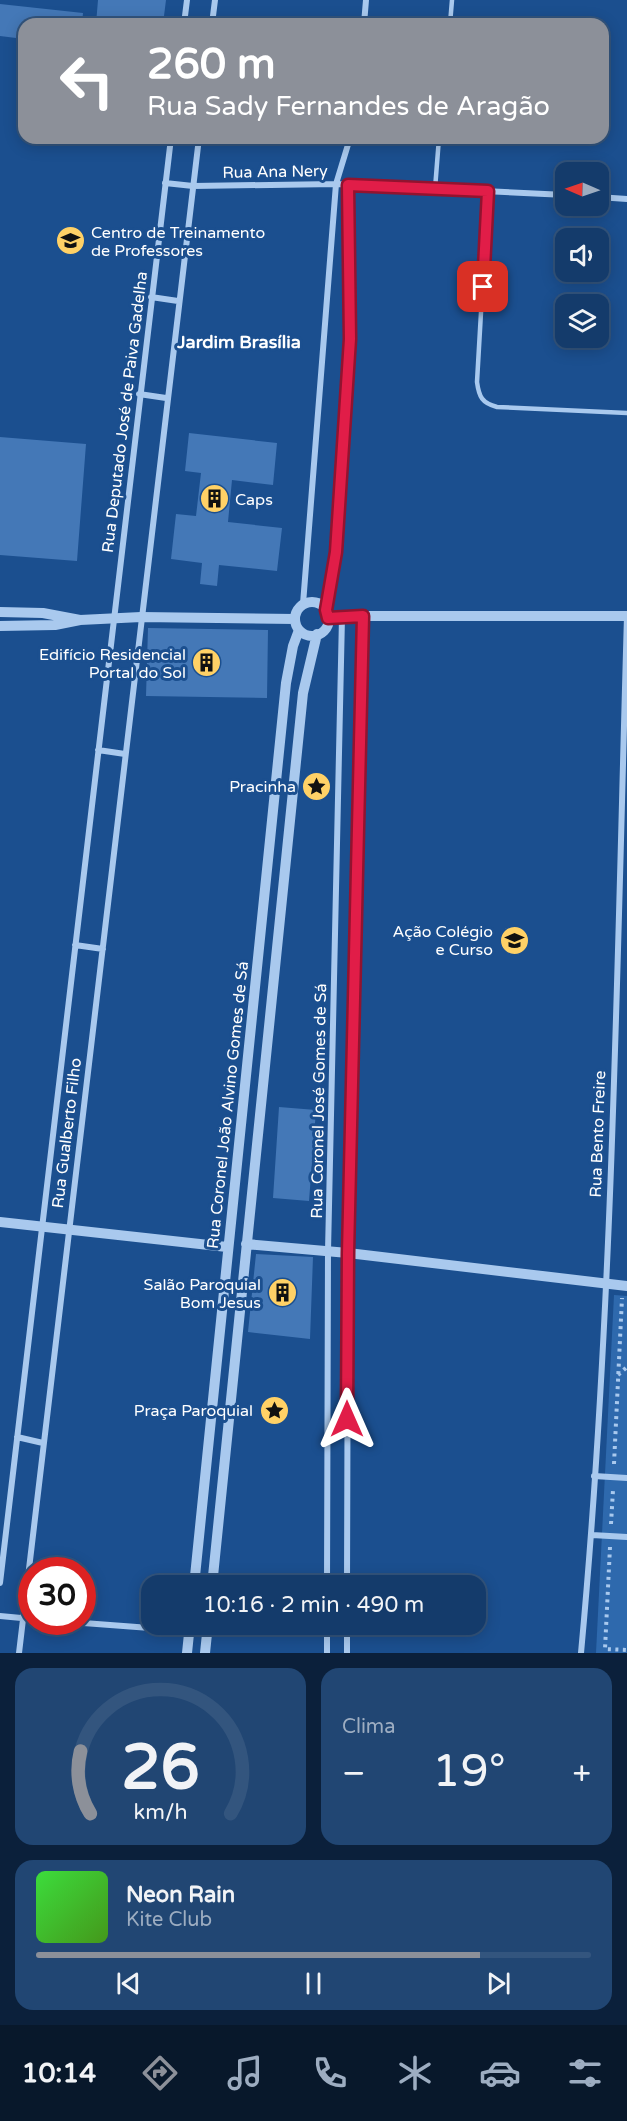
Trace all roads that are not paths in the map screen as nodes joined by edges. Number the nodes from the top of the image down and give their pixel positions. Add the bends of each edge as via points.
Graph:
1 (187, 0) edge
2 (215, 0) edge
3 (366, 0) edge
4 (452, 0) edge
5 (185, 18) edge
6 (213, 18) edge
7 (364, 18) edge
8 (450, 18) edge
9 (170, 144) edge
10 (198, 144) edge
11 (348, 144) edge
12 (439, 144) edge
13 (165, 183) junction
14 (336, 184) junction
15 (348, 185) junction
16 (193, 186) junction
17 (435, 189) junction
18 (488, 191) junction
19 (555, 194) edge
20 (609, 198) edge
21 (627, 199) edge
22 (151, 297) junction
23 (178, 301) junction
24 (140, 394) junction
25 (166, 398) junction
26 (627, 413) edge
27 (303, 604) junction
28 (0, 612) edge
29 (327, 614) junction
30 (363, 616) junction
31 (627, 616) edge
32 (141, 617) junction
33 (342, 617) junction
34 (113, 618) junction
35 (295, 619) junction
36 (80, 620) junction
37 (0, 626) edge
38 (299, 630) junction
39 (317, 634) junction
40 (98, 750) junction
41 (125, 754) junction
42 (270, 837) junction
43 (288, 840) junction
44 (619, 897) junction
45 (627, 898) edge
46 (75, 945) junction
47 (103, 950) junction
48 (256, 973) junction
49 (274, 976) junction
50 (241, 1114) junction
51 (259, 1115) junction
52 (231, 1214) junction
53 (249, 1216) junction
54 (0, 1221) edge
55 (41, 1226) junction
56 (67, 1230) junction
57 (246, 1244) junction
58 (328, 1251) junction
59 (227, 1252) junction
60 (348, 1253) junction
61 (244, 1259) junction
62 (606, 1284) junction
63 (627, 1286) edge
64 (17, 1437) junction
65 (43, 1443) junction
66 (207, 1453) junction
67 (225, 1454) junction
68 (594, 1476) junction
69 (627, 1478) edge
70 (592, 1535) junction
71 (627, 1537) edge
72 (30, 1557) edge
73 (195, 1575) edge
74 (213, 1575) edge
75 (327, 1575) edge
76 (347, 1575) edge
77 (0, 1583) edge
78 (0, 1616) edge
79 (18, 1618) edge
80 (96, 1623) edge
81 (141, 1626) edge
82 (21, 1635) edge
83 (189, 1635) edge
84 (207, 1635) edge
85 (327, 1635) edge
86 (347, 1635) edge
87 (19, 1653) edge
88 (187, 1653) edge
89 (205, 1653) edge
90 (327, 1653) edge
91 (347, 1653) edge
92 (581, 1653) edge

1 - 5 street
2 - 6 street
3 - 7 street
4 - 8 lane
9 - 13 street, Rua Deputado José de Paiva Gadelha
10 - 16 street
11 - 14 street
12 - 17 lane
13 - 16 street, Rua Ana Nery
13 - 22 street, Rua Deputado José de Paiva Gadelha
14 - 15 street, Rua Ana Nery
14 - 16 street, Rua Ana Nery
14 - 27 street
15 - 17 street, Rua Ana Nery
15 - 29 street via 350,339 336,552
16 - 23 street
17 - 18 street, Rua Ana Nery
18 - 19 street, Rua Ana Nery
18 - 26 lane via 479,396 486,404 497,407
20 - 21 street
22 - 23 street
22 - 24 street, Rua Deputado José de Paiva Gadelha
23 - 25 street
24 - 25 street
24 - 34 street, Rua Deputado José de Paiva Gadelha
25 - 32 street
27 - 29 street via 315,602
27 - 35 street
28 - 36 street via 43,613
29 - 33 street
29 - 39 street via 325,628
30 - 31 street
30 - 33 street
30 - 60 street, Rua Coronel José Gomes de Sá
31 - 44 street, Rua Bento Freire
32 - 34 street
32 - 35 street
32 - 41 street, Rua Gualberto Filho
33 - 58 street, Rua Coronel José Gomes de Sá
34 - 36 street
34 - 40 street, Rua Gualberto Filho
35 - 38 street
36 - 37 street via 55,626
38 - 39 street
38 - 42 street, Rua Coronel João Alvino Gomes de Sá via 286,683
39 - 43 street, Rua Coronel João Alvino Gomes de Sá via 303,693
40 - 41 street
40 - 46 street, Rua Gualberto Filho
41 - 47 street, Rua Gualberto Filho
42 - 43 street
42 - 48 street, Rua Coronel João Alvino Gomes de Sá
43 - 49 street, Rua Coronel João Alvino Gomes de Sá
44 - 45 street
44 - 62 street, Rua Bento Freire
46 - 47 street
46 - 55 street, Rua Gualberto Filho
47 - 56 street, Rua Gualberto Filho
48 - 49 street
48 - 50 street, Rua Coronel João Alvino Gomes de Sá
49 - 51 street, Rua Coronel João Alvino Gomes de Sá
50 - 51 street
50 - 52 street, Rua Coronel João Alvino Gomes de Sá
51 - 53 street, Rua Coronel João Alvino Gomes de Sá
52 - 53 street via 242,1211
52 - 59 street, Rua Coronel João Alvino Gomes de Sá
53 - 57 street, Rua Coronel João Alvino Gomes de Sá
54 - 55 street
55 - 56 street
55 - 64 street, Rua Gualberto Filho
56 - 59 street
56 - 65 street, Rua Gualberto Filho
57 - 58 street
57 - 61 street, Rua Coronel João Alvino Gomes de Sá
58 - 60 street
58 - 75 street, Rua Coronel José Gomes de Sá
59 - 61 street via 236,1261
59 - 66 street, Rua Coronel João Alvino Gomes de Sá
60 - 62 street
60 - 76 street, Rua Coronel José Gomes de Sá
61 - 67 street, Rua Coronel João Alvino Gomes de Sá
62 - 63 street
62 - 68 street, Rua Bento Freire
64 - 65 street
64 - 77 street, Rua Gualberto Filho
65 - 72 street, Rua Gualberto Filho
66 - 67 street
66 - 73 street, Rua Coronel João Alvino Gomes de Sá
67 - 74 street, Rua Coronel João Alvino Gomes de Sá
68 - 69 street
68 - 70 street, Rua Bento Freire
70 - 71 street
70 - 92 street, Rua Bento Freire
78 - 79 street
80 - 81 street
82 - 87 street, Rua Gualberto Filho
83 - 88 street
84 - 89 street
85 - 90 street
86 - 91 street

